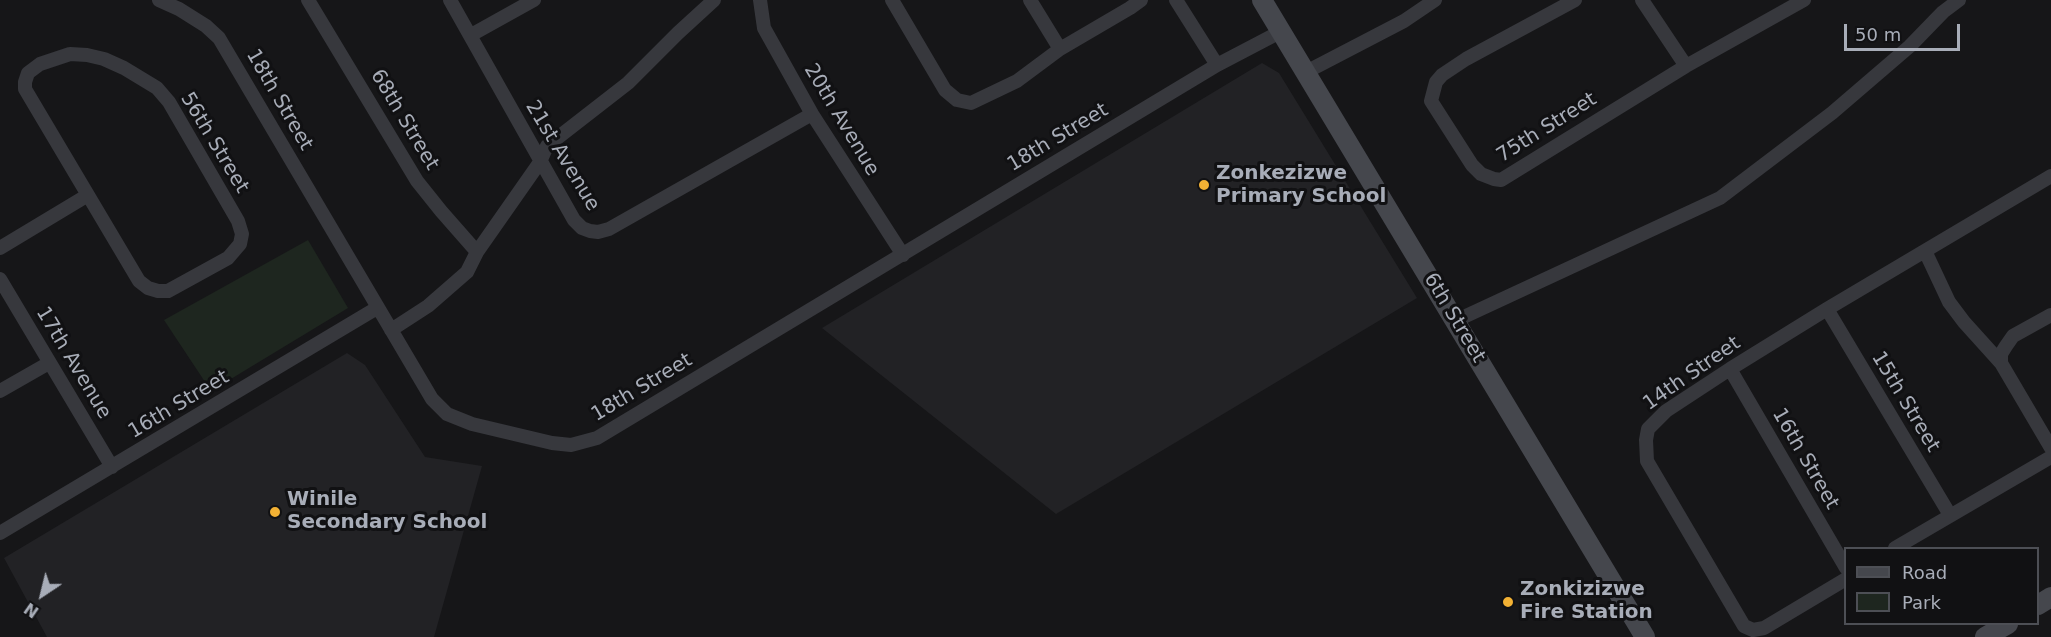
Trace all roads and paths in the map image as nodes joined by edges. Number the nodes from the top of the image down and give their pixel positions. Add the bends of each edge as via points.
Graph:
1 (159, 0) edge
2 (308, 0) edge
3 (450, 0) edge
4 (534, 0) edge
5 (714, 0) edge
6 (760, 0) edge
7 (892, 0) edge
8 (1030, 0) edge
9 (1141, 0) edge
10 (1176, 0) edge
11 (1262, 0) edge
12 (1435, 0) edge
13 (1575, 0) edge
14 (1642, 0) edge
15 (1804, 0) edge
16 (1959, 0) edge
17 (1783, 5) edge
18 (1280, 32) junction
19 (471, 35) junction
20 (1060, 49) junction
21 (1217, 65) junction
22 (1686, 66) junction
23 (1306, 72) junction
24 (812, 114) junction
25 (540, 162) junction
26 (2051, 176) edge
27 (88, 195) junction
28 (0, 248) edge
29 (1925, 251) junction
30 (477, 252) junction
31 (903, 255) junction
32 (0, 279) edge
33 (377, 308) junction
34 (1827, 309) junction
35 (2051, 315) edge
36 (1455, 321) junction
37 (391, 330) junction
38 (49, 363) junction
39 (2001, 363) junction
40 (1730, 369) junction
41 (0, 392) edge
42 (2051, 448) edge
43 (2051, 457) edge
44 (112, 467) junction
45 (1950, 515) junction
46 (0, 533) edge
47 (1898, 547) edge
48 (1844, 566) edge
49 (1844, 580) edge
50 (2006, 625) edge
51 (1645, 637) edge
52 (1985, 637) edge

1 - 33 street, 18th Street via 219,38
2 - 30 street, 68th Street via 417,181
3 - 19 street, 21st Avenue
4 - 19 street
5 - 25 street via 628,83 547,146
6 - 24 street, 20th Avenue via 764,28
7 - 20 street via 945,90 964,103 1017,81
8 - 20 street
9 - 20 street
10 - 21 street
11 - 18 street, 6th Street
12 - 23 street via 1404,21
13 - 22 street, 75th Street via 1466,59 1436,82 1431,101 1481,174 1501,180
14 - 22 street
15 - 17 street, 75th Street
16 - 36 street via 1833,113 1720,198
17 - 22 street, 75th Street
18 - 21 street, 18th Street
18 - 23 street, 6th Street
19 - 25 street, 21st Avenue
21 - 31 street, 18th Street
23 - 36 street, 6th Street
24 - 25 street, 21st Avenue via 598,232 582,228 574,220
24 - 31 street, 20th Avenue
25 - 30 street
26 - 29 street, 14th Street
27 - 27 street, 56th Street via 25,89 28,73 40,64 70,54 104,59 157,88 238,221 240,244 228,258 168,291 148,288 139,281
27 - 28 street
29 - 34 street, 14th Street
29 - 39 street via 1949,302
30 - 37 street via 467,272 453,285
31 - 37 street, 18th Street via 597,438 571,445 472,424 447,414 432,399
32 - 38 street, 17th Avenue
33 - 37 street, 18th Street
33 - 44 street, 16th Street
34 - 40 street, 14th Street
34 - 45 street, 15th Street
35 - 39 street via 2013,336 2001,354
36 - 51 street, 6th Street
38 - 41 street
38 - 44 street, 17th Avenue
39 - 42 street
40 - 48 street, 16th Street
40 - 49 street, 14th Street via 1654,421 1646,440 1647,461 1744,626 1753,630 1764,628
43 - 45 street
44 - 46 street, 16th Street
45 - 47 street
50 - 52 street

